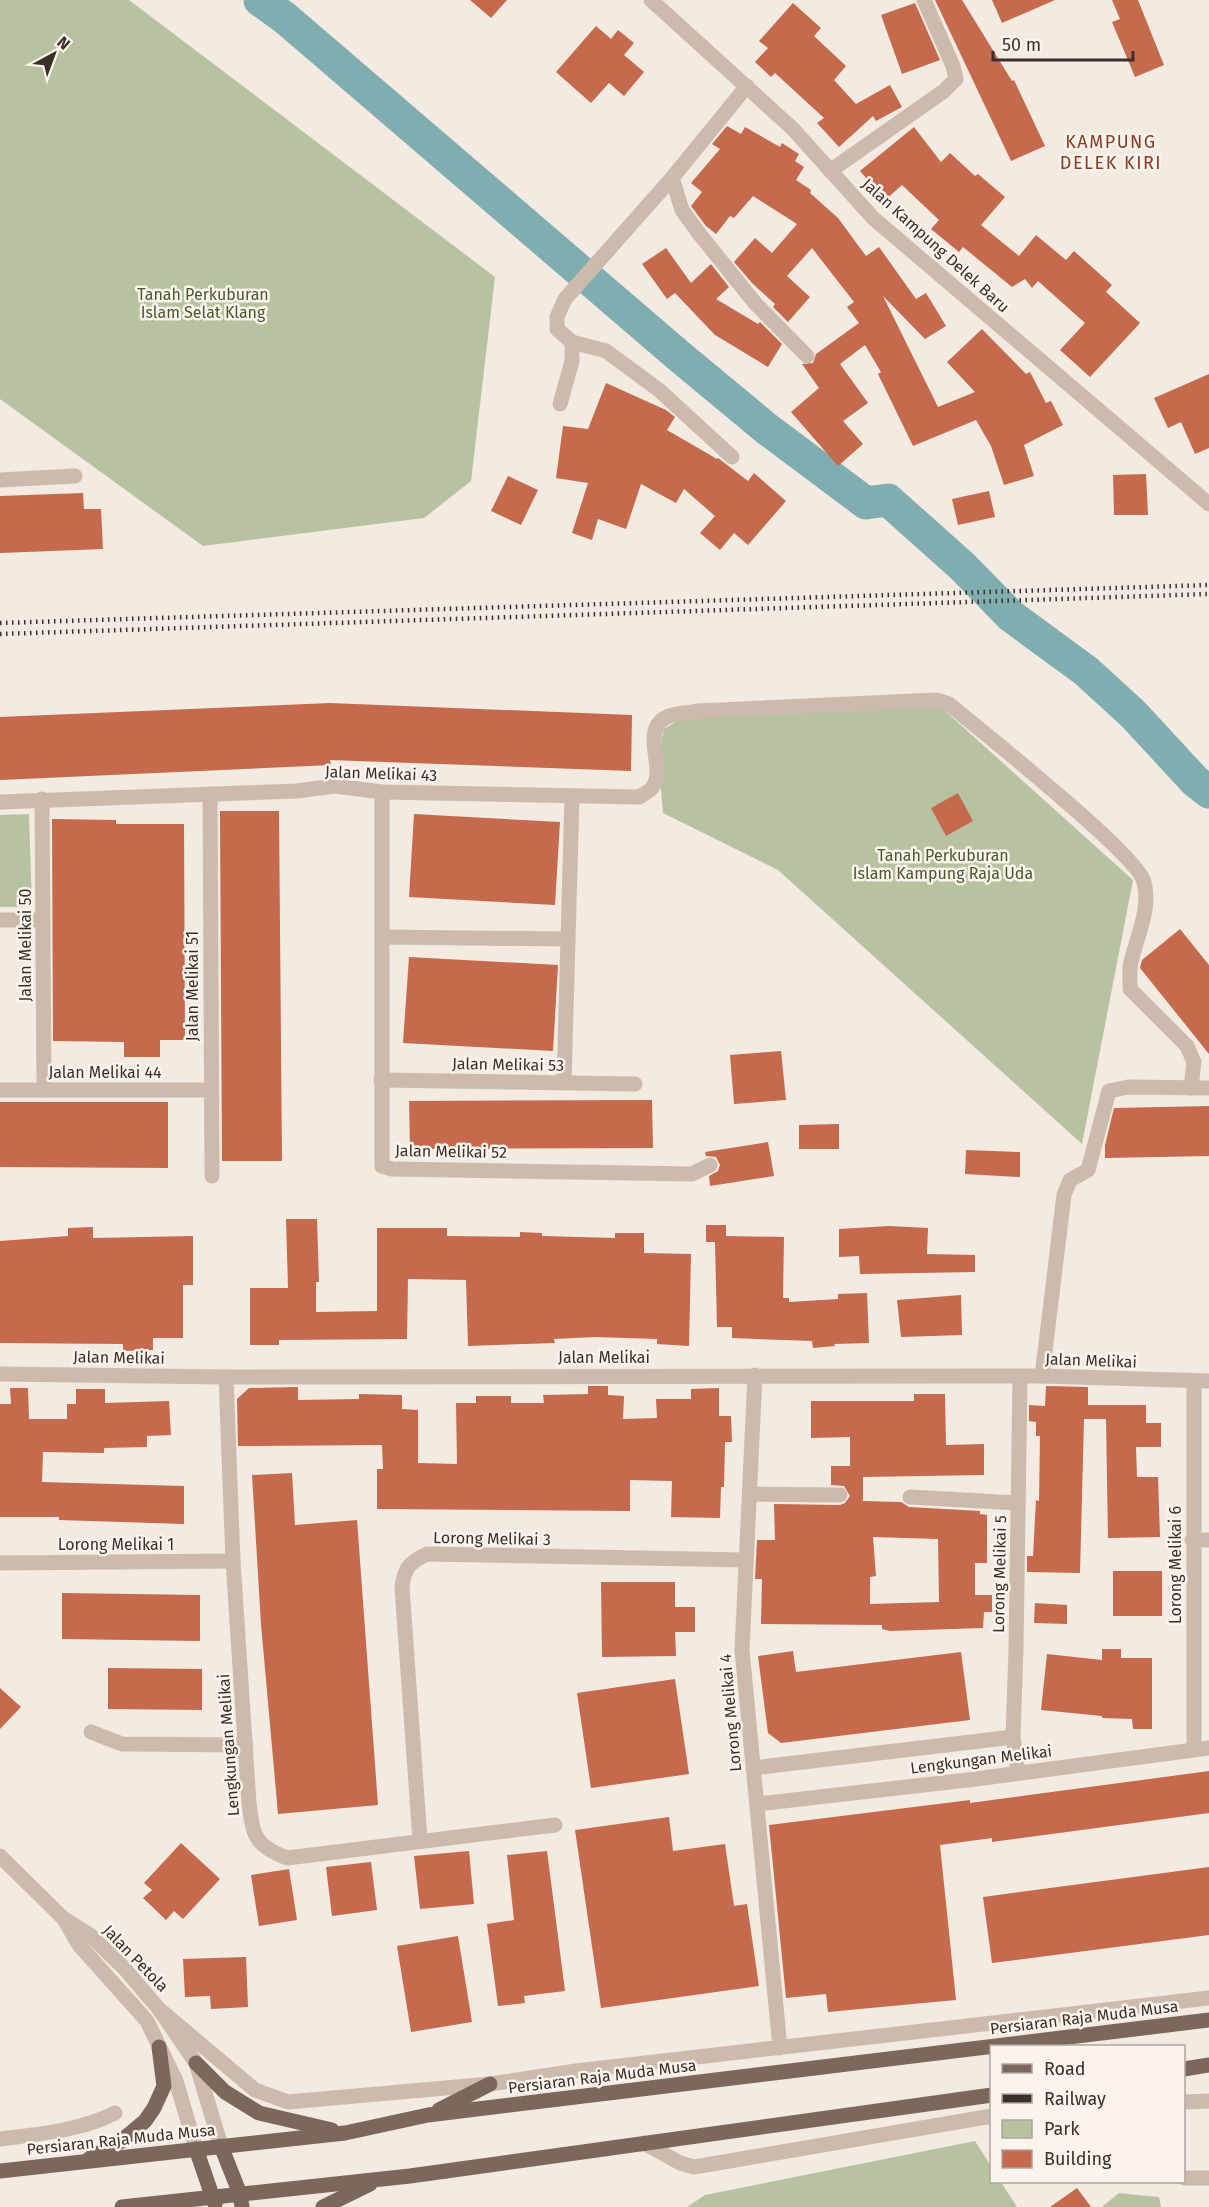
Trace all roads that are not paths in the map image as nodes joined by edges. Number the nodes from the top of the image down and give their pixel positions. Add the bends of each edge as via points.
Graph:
1 (651, 0) edge
2 (924, 0) edge
3 (747, 86) junction
4 (830, 171) junction
5 (672, 178) junction
6 (572, 342) junction
7 (807, 356) dead end
8 (560, 404) dead end
9 (732, 457) dead end
10 (75, 476) dead end
11 (0, 480) edge
12 (1209, 504) edge
13 (382, 792) junction
14 (210, 795) junction
15 (573, 796) junction
16 (42, 799) junction
17 (0, 802) edge
18 (0, 920) edge
19 (44, 920) junction
20 (382, 937) junction
21 (568, 939) junction
22 (381, 1080) junction
23 (564, 1083) junction
24 (635, 1084) dead end
25 (1191, 1088) junction
26 (1209, 1088) edge
27 (0, 1090) edge
28 (44, 1090) junction
29 (211, 1090) junction
30 (710, 1165) dead end
31 (212, 1176) dead end
32 (0, 1374) edge
33 (755, 1375) junction
34 (1042, 1376) junction
35 (226, 1377) junction
36 (1020, 1377) junction
37 (1202, 1381) edge
38 (750, 1494) junction
39 (840, 1495) dead end
40 (910, 1497) dead end
41 (1018, 1503) junction
42 (1192, 1540) junction
43 (1209, 1540) edge
44 (746, 1560) junction
45 (233, 1561) junction
46 (0, 1563) edge
47 (91, 1732) dead end
48 (1012, 1737) junction
49 (246, 1745) junction
50 (1202, 1748) edge
51 (753, 1768) junction
52 (1018, 1772) junction
53 (757, 1804) junction
54 (555, 1825) dead end
55 (420, 1840) junction
56 (0, 1856) edge
57 (63, 1918) junction
58 (1209, 1998) edge
59 (159, 2008) junction
60 (1209, 2020) edge
61 (1003, 2045) edge
62 (159, 2047) junction
63 (990, 2047) edge
64 (780, 2048) junction
65 (196, 2063) junction
66 (1209, 2065) edge
67 (1185, 2069) edge
68 (490, 2084) junction
69 (990, 2095) edge
70 (1209, 2101) edge
71 (1185, 2102) edge
72 (115, 2113) dead end
73 (428, 2115) junction
74 (990, 2116) edge
75 (345, 2133) junction
76 (0, 2139) edge
77 (644, 2143) junction
78 (221, 2146) junction
79 (196, 2149) junction
80 (82, 2162) junction
81 (0, 2171) edge
82 (1185, 2178) edge
83 (381, 2179) junction
84 (1208, 2182) edge
85 (241, 2200) edge
86 (215, 2202) edge
87 (131, 2206) edge
88 (323, 2207) edge

1 - 3 street, Jalan Kampung Delek Baru
2 - 4 street via 956,79
3 - 4 street, Jalan Kampung Delek Baru
3 - 5 street
4 - 12 street, Jalan Kampung Delek Baru via 873,218
5 - 6 street via 565,299 556,329
5 - 7 street via 682,210 701,236 755,303
6 - 8 street via 572,361
6 - 9 street via 606,351 658,390
10 - 11 street
13 - 14 street, Jalan Melikai 43 via 335,786
13 - 15 street, Jalan Melikai 43
13 - 20 street, Jalan Melikai 52
14 - 16 street, Jalan Melikai 43
14 - 29 street, Jalan Melikai 51
15 - 21 street
15 - 25 street, Jalan Melikai 43 via 639,797 651,789 656,778 655,731 670,716 697,711 922,700 949,704 1072,807 1125,855 1144,879 1141,935 1131,963 1130,989 1187,1047 1194,1062
16 - 17 street, Jalan Melikai 43
16 - 19 street, Jalan Melikai 50
18 - 19 street
19 - 28 street, Jalan Melikai 50
20 - 21 street
20 - 22 street, Jalan Melikai 52
21 - 23 street
22 - 23 street, Jalan Melikai 53
22 - 30 street, Jalan Melikai 52 via 382,1166 392,1169 692,1174
23 - 24 street, Jalan Melikai 53
25 - 26 street
25 - 34 street via 1109,1090 1088,1170 1070,1180 1064,1195
27 - 28 street, Jalan Melikai 44
28 - 29 street, Jalan Melikai 44
29 - 31 street, Jalan Melikai 51
32 - 35 street, Jalan Melikai
33 - 35 street, Jalan Melikai
33 - 36 street, Jalan Melikai
33 - 38 street, Lorong Melikai 4
34 - 36 street, Jalan Melikai
34 - 37 street, Jalan Melikai
35 - 45 street, Lengkungan Melikai
36 - 41 street, Lorong Melikai 5
37 - 42 street, Lorong Melikai 6
38 - 39 street
38 - 44 street, Lorong Melikai 4
40 - 41 street
41 - 48 street, Lorong Melikai 5
42 - 43 street
42 - 50 street, Lorong Melikai 6
44 - 51 street, Lorong Melikai 4 via 742,1650
44 - 55 street, Lorong Melikai 3 via 427,1554 414,1560 404,1570 402,1587
45 - 46 street, Lorong Melikai 1
45 - 49 street, Lengkungan Melikai
47 - 49 street via 122,1744
48 - 51 street
48 - 52 street, Lorong Melikai 5
49 - 55 street, Lengkungan Melikai via 252,1831 265,1849 287,1857
50 - 52 street, Lengkungan Melikai
51 - 53 street, Lorong Melikai 4
52 - 53 street, Lengkungan Melikai
53 - 64 street, Lorong Melikai 4
54 - 55 street, Lengkungan Melikai
56 - 57 street, Jalan Petola
57 - 59 street, Jalan Petola via 90,1935
57 - 62 street via 79,1945 147,2021
58 - 64 street
59 - 65 street, Jalan Petola
59 - 68 street via 255,2090 288,2102
60 - 61 main road, Persiaran Raja Muda Musa
62 - 79 street via 176,2080
62 - 80 main road via 164,2086 145,2121 120,2142
63 - 73 main road, Persiaran Raja Muda Musa
64 - 68 street
65 - 75 main road via 225,2092 259,2113
65 - 78 street, Jalan Petola
66 - 67 main road
68 - 73 main road
69 - 77 main road
70 - 71 street
72 - 76 street via 62,2130
73 - 75 main road, Persiaran Raja Muda Musa
74 - 77 street via 694,2167
75 - 78 main road, Persiaran Raja Muda Musa
77 - 83 main road
78 - 79 main road, Persiaran Raja Muda Musa
78 - 85 main road
79 - 80 main road, Persiaran Raja Muda Musa
79 - 86 main road
80 - 81 main road, Persiaran Raja Muda Musa
82 - 84 street
83 - 85 main road
83 - 88 main road
85 - 86 main road
86 - 87 main road

